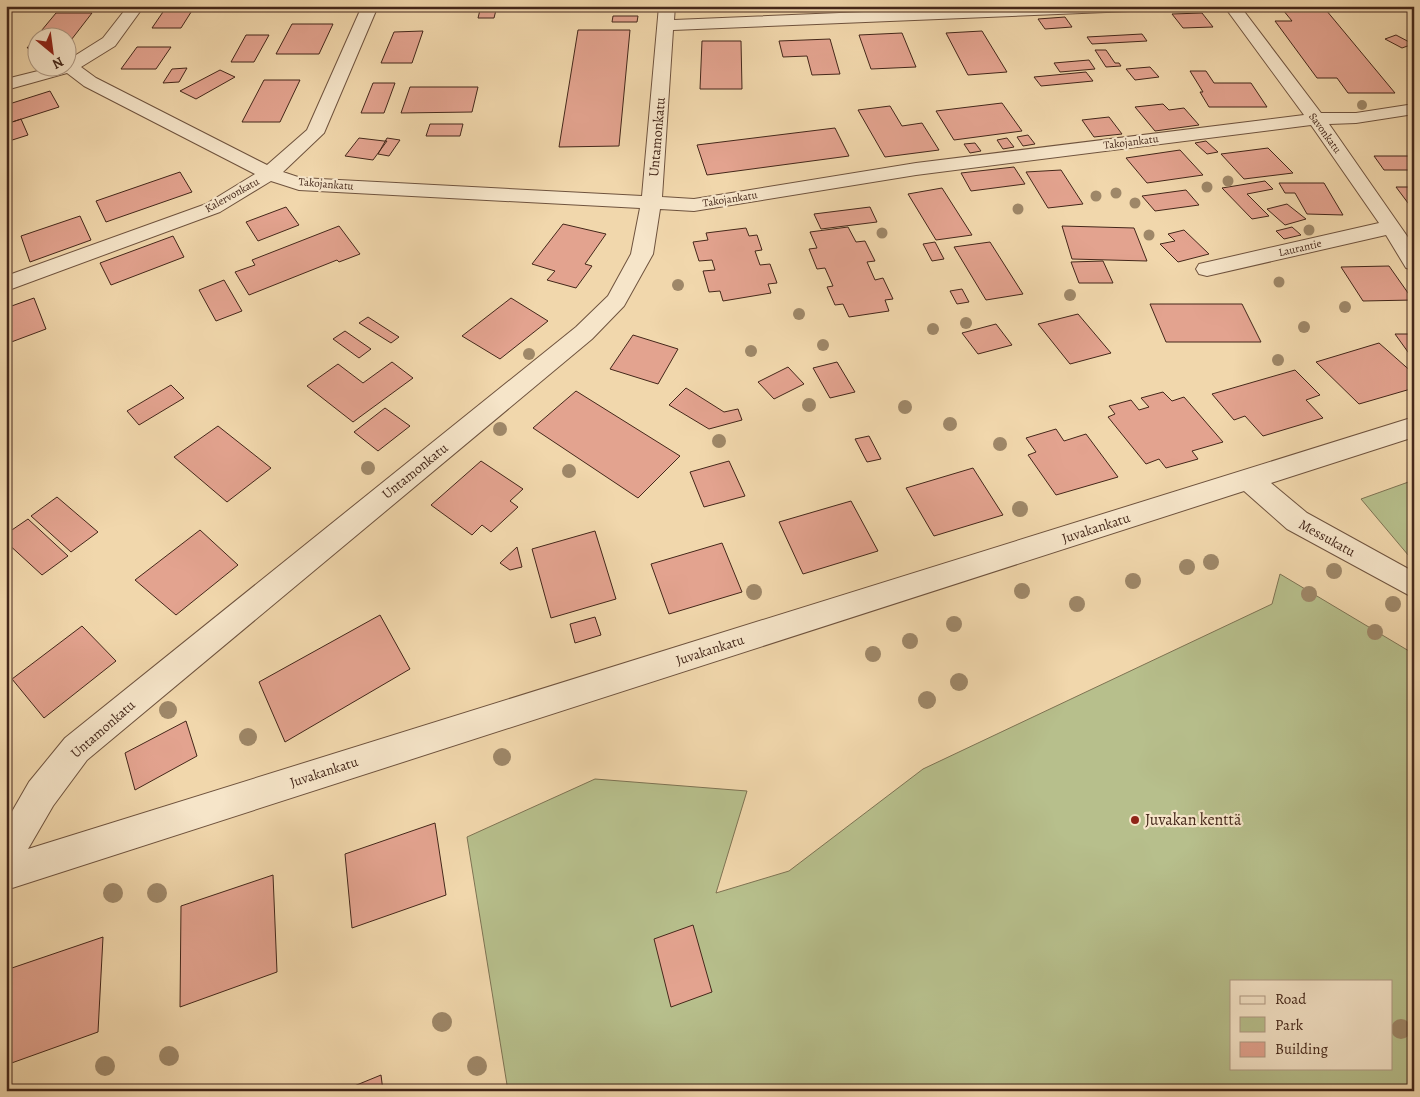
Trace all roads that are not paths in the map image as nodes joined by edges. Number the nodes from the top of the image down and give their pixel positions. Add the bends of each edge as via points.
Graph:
1 (136, 6) edge
2 (370, 6) edge
3 (1130, 6) edge
4 (1232, 6) edge
5 (667, 16) edge
6 (78, 61) edge
7 (78, 74) edge
8 (32, 78) edge
9 (6, 86) edge
10 (1414, 109) edge
11 (1316, 119) junction
12 (269, 174) junction
13 (651, 204) junction
14 (1392, 227) junction
15 (1414, 263) edge
16 (1207, 269) dead end
17 (6, 284) edge
18 (1414, 427) edge
19 (1248, 479) junction
20 (1414, 586) edge
21 (6, 855) edge
22 (6, 873) edge

1 - 6 street via 109,42
2 - 12 street, Kalervonkatu via 315,133
3 - 5 street
4 - 11 street, Savonkatu
5 - 13 street, Untamonkatu
7 - 12 street, Takojankatu
8 - 9 street
10 - 11 street, Takojankatu via 1356,118
11 - 13 street, Takojankatu via 916,169 694,205
11 - 14 street, Savonkatu
12 - 13 street, Takojankatu via 299,184
12 - 17 street, Kalervonkatu via 213,208
13 - 21 street, Untamonkatu via 642,254 616,301 584,333 76,749 41,794
14 - 15 street, Savonkatu
14 - 16 street, Laurantie
18 - 19 street, Juvakankatu
19 - 20 street, Messukatu via 1297,521
19 - 22 street, Juvakankatu

